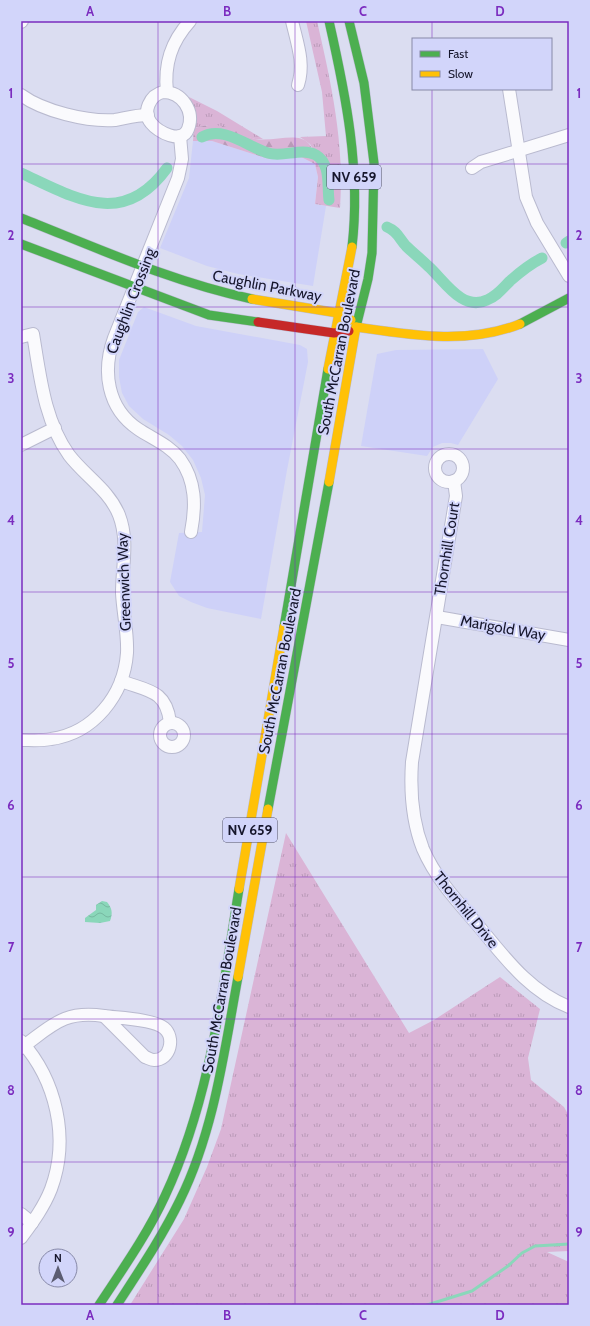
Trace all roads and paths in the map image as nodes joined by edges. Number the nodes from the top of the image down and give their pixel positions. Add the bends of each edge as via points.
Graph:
1 (190, 21) edge
2 (292, 21) edge
3 (329, 21) edge
4 (348, 21) edge
5 (298, 86) dead end
6 (509, 90) edge
7 (168, 92) junction
8 (21, 95) edge
9 (148, 115) junction
10 (569, 135) edge
11 (180, 136) junction
12 (518, 151) junction
13 (472, 168) dead end
14 (21, 218) edge
15 (21, 244) edge
16 (143, 266) junction
17 (569, 276) edge
18 (134, 288) junction
19 (569, 298) edge
20 (338, 313) junction
21 (356, 327) junction
22 (334, 333) junction
23 (27, 336) edge
24 (55, 428) junction
25 (21, 445) edge
26 (454, 481) dead end
27 (191, 532) dead end
28 (437, 617) junction
29 (569, 640) edge
30 (121, 681) junction
31 (170, 722) dead end
32 (21, 740) edge
33 (569, 1007) edge
34 (104, 1016) junction
35 (22, 1045) edge
36 (21, 1214) edge
37 (32, 1223) junction
38 (21, 1238) edge
39 (99, 1305) edge
40 (117, 1305) edge

1 - 7 street via 177,37 169,54 166,71
2 - 5 street via 300,56 301,76
3 - 20 main road, South McCarran Boulevard / NV 659 via 347,102 354,179 350,262
4 - 21 main road, South McCarran Boulevard / NV 659 via 364,83 374,163 372,253
6 - 12 street
7 - 9 street via 159,93 151,99
7 - 11 street via 178,95 188,107 188,130
8 - 9 street via 61,112 91,120 114,120
9 - 11 street via 155,126 172,136
10 - 12 street
11 - 16 street, Caughlin Crossing via 182,159 178,178
12 - 13 street via 481,162
12 - 17 street via 523,184 531,210
14 - 16 main road, Caughlin Parkway
15 - 18 main road
16 - 18 street, Caughlin Crossing
16 - 20 main road, Caughlin Parkway via 211,290 264,302
18 - 22 main road via 209,315
18 - 27 street, Caughlin Crossing via 108,357 108,387 123,416 139,430 167,446 186,469 195,498
19 - 21 main road via 507,329 485,334 435,336
20 - 21 main road, Caughlin Parkway via 353,321
20 - 22 main road, South McCarran Boulevard / NV 659
21 - 22 main road
21 - 40 main road, South McCarran Boulevard / NV 659 via 218,1094 198,1157 180,1200
22 - 39 main road, South McCarran Boulevard / NV 659 via 206,1076 183,1152 164,1196 124,1267
23 - 24 street, Greenwich Way
24 - 25 street
24 - 30 street, Greenwich Way via 77,465 103,489 112,502 123,529 126,545 122,596 127,651
26 - 28 street, Thornhill Court via 456,496
28 - 29 street, Marigold Way
28 - 33 street, Thornhill Drive via 412,762 412,805 423,848 444,886 514,969 545,995
30 - 31 street via 154,693 164,700 169,710
30 - 32 street, Greenwich Way via 104,710 83,728 52,739
34 - 34 street via 163,1026 169,1032 170,1048 160,1058 154,1060 145,1057
34 - 35 street via 82,1014 64,1018
35 - 37 street via 32,1052 50,1086 59,1124 55,1176 49,1194
36 - 37 street
37 - 38 street

